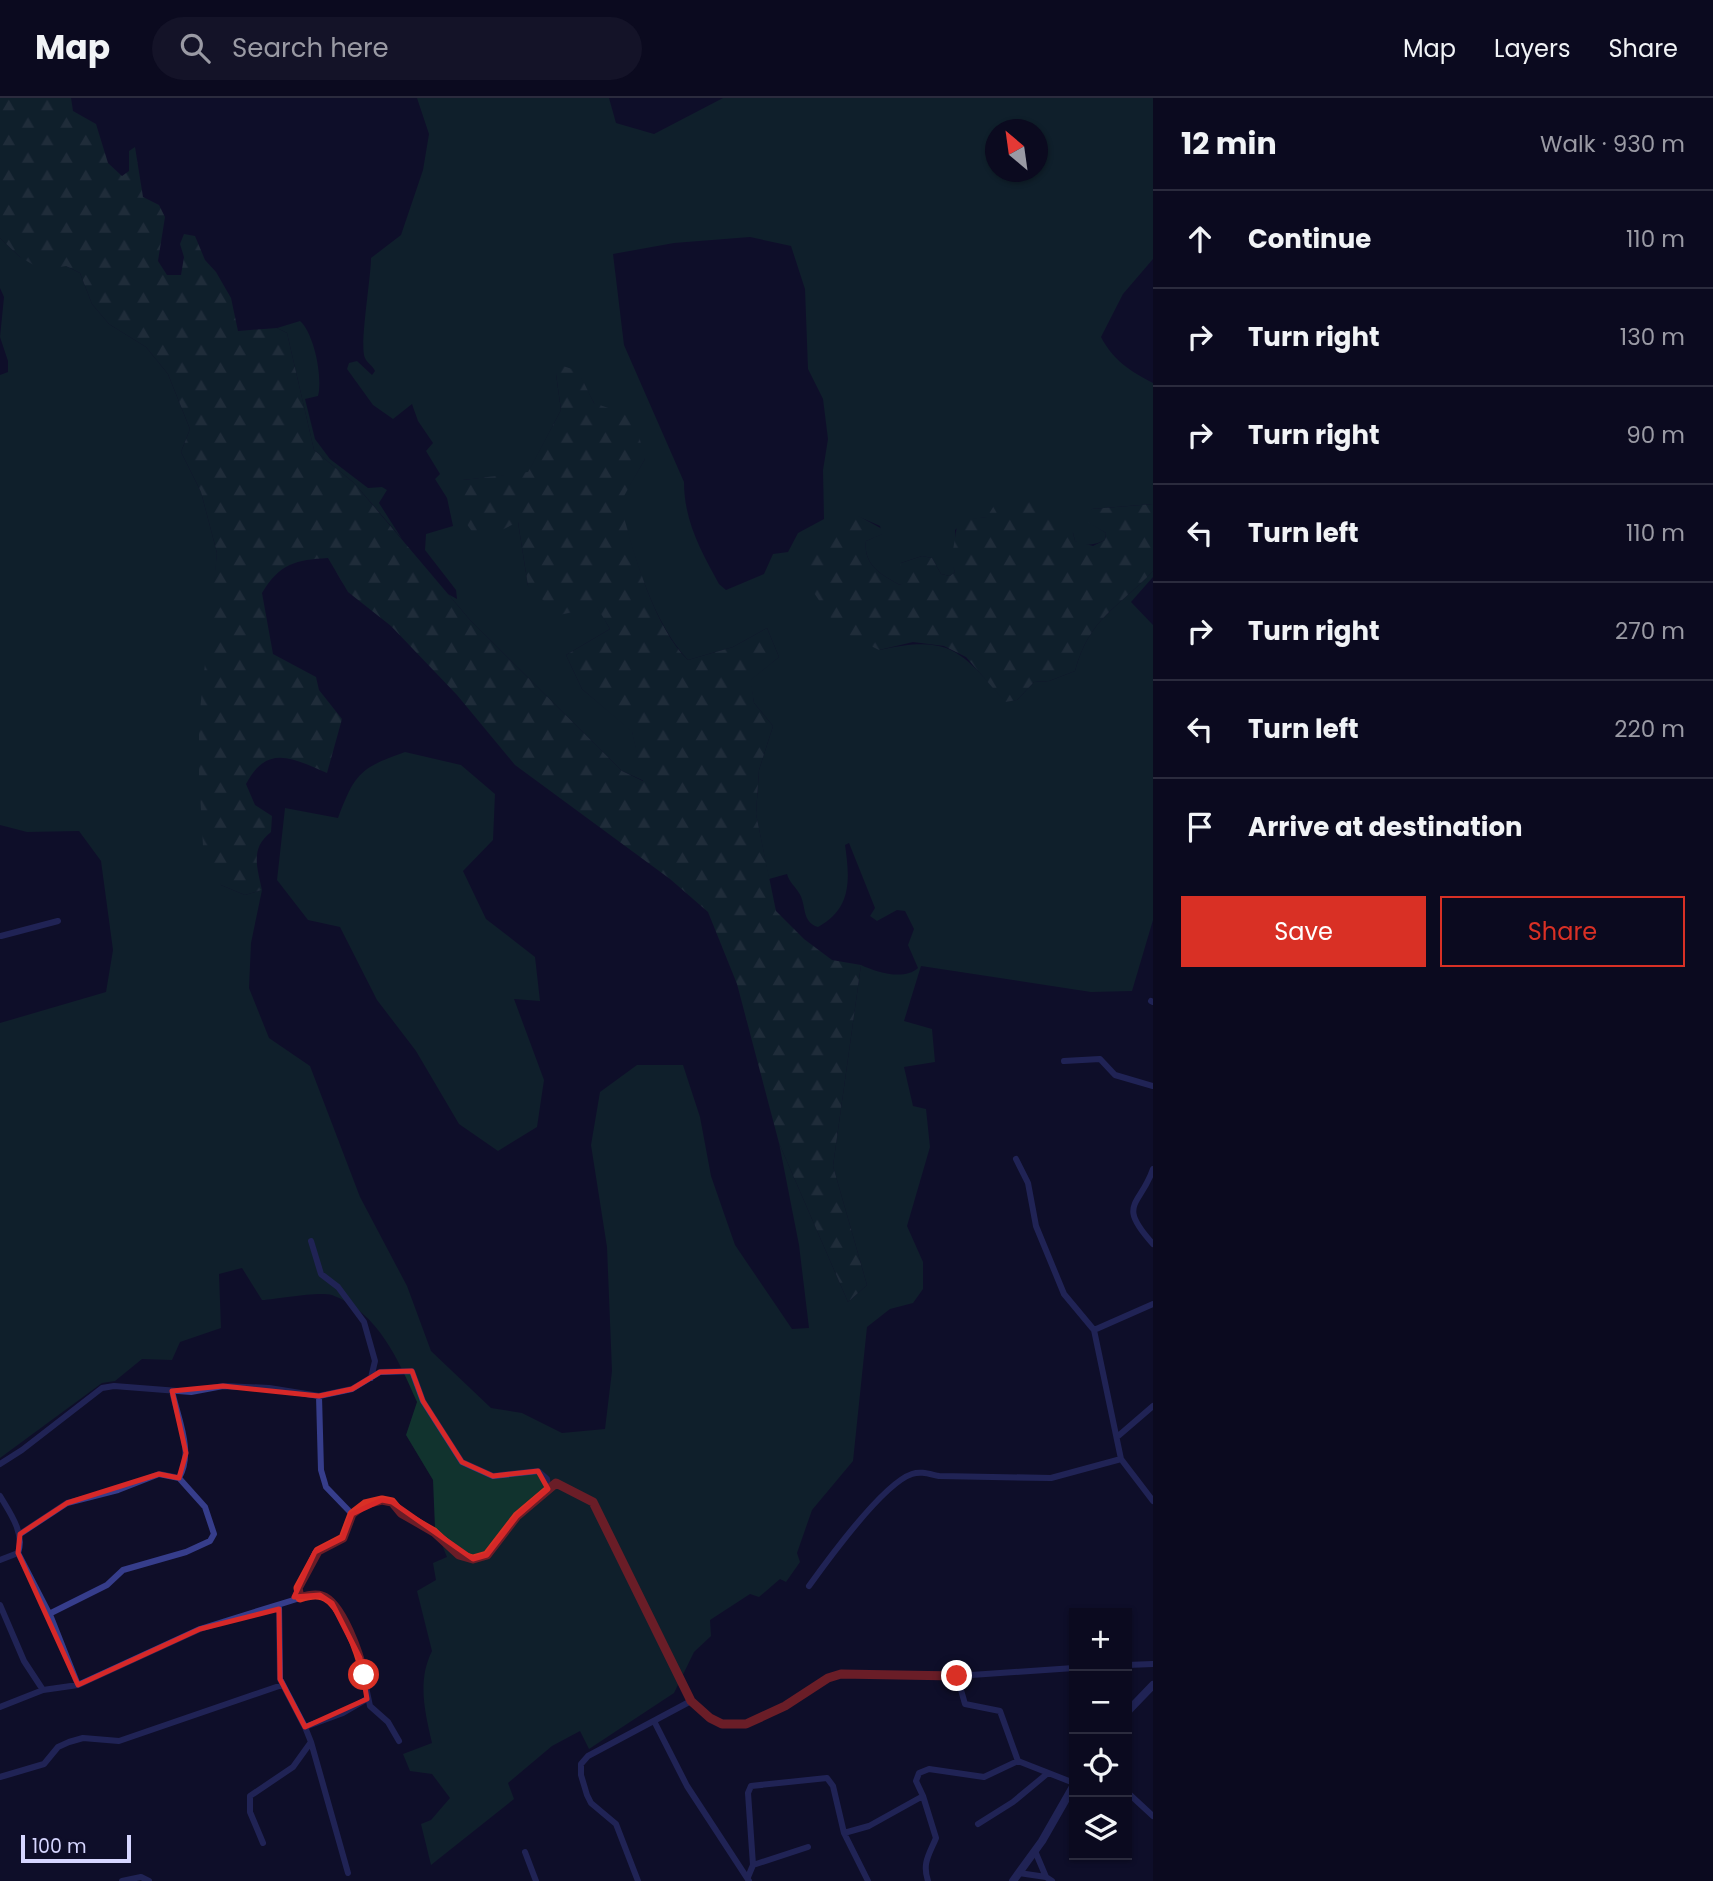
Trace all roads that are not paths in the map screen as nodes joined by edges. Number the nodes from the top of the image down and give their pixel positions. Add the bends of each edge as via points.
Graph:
1 (58, 921) dead end
2 (0, 935) edge
3 (1064, 1061) dead end
4 (1153, 1086) edge
5 (1016, 1159) dead end
6 (1153, 1169) edge
7 (311, 1241) dead end
8 (1153, 1244) edge
9 (1153, 1304) edge
10 (1094, 1330) junction
11 (371, 1378) junction
12 (172, 1391) junction
13 (320, 1396) junction
14 (1153, 1406) edge
15 (1117, 1437) junction
16 (1121, 1460) junction
17 (0, 1464) edge
18 (179, 1478) junction
19 (548, 1489) junction
20 (0, 1496) edge
21 (1153, 1501) edge
22 (352, 1514) junction
23 (20, 1534) junction
24 (18, 1553) junction
25 (0, 1560) edge
26 (809, 1586) dead end
27 (300, 1598) junction
28 (0, 1605) edge
29 (279, 1605) junction
30 (49, 1614) junction
31 (1153, 1664) edge
32 (1132, 1665) edge
33 (1069, 1668) edge
34 (957, 1676) junction
35 (78, 1685) junction
36 (282, 1685) junction
37 (1153, 1685) edge
38 (43, 1690) junction
39 (367, 1699) junction
40 (691, 1701) junction
41 (0, 1707) edge
42 (1132, 1707) edge
43 (654, 1721) junction
44 (305, 1727) junction
45 (400, 1741) dead end
46 (312, 1742) junction
47 (1017, 1761) junction
48 (1048, 1773) junction
49 (0, 1777) edge
50 (1069, 1782) edge
51 (1069, 1793) edge
52 (923, 1796) junction
53 (1132, 1796) edge
54 (1153, 1816) edge
55 (978, 1824) dead end
56 (844, 1833) junction
57 (263, 1843) dead end
58 (808, 1847) dead end
59 (1035, 1851) junction
60 (525, 1852) dead end
61 (754, 1865) junction
62 (348, 1873) dead end
63 (1019, 1873) junction
64 (748, 1879) edge
65 (1049, 1879) edge
66 (122, 1881) edge
67 (149, 1881) edge
68 (536, 1881) edge
69 (638, 1881) edge
70 (868, 1881) edge
71 (928, 1881) edge
72 (1013, 1881) edge

1 - 2 street
3 - 4 street via 1100,1059 1115,1075
5 - 10 street via 1063,1294
6 - 8 street via 1132,1211
7 - 11 street via 321,1273 338,1287 364,1322 375,1361
9 - 10 street
10 - 15 street
11 - 13 street via 352,1390
11 - 19 street via 380,1372 412,1370 423,1401 461,1462 493,1476 538,1471 547,1479
12 - 13 street via 223,1386
12 - 17 street via 102,1388
12 - 18 street via 187,1464
13 - 22 street via 321,1470 326,1487
14 - 15 street
15 - 16 street
16 - 21 street
16 - 26 street via 1051,1478 909,1475 882,1497
18 - 23 street via 159,1474 67,1503
18 - 30 street via 205,1507 213,1538 186,1552 123,1570 107,1586
19 - 22 street via 517,1516 487,1555 473,1559 459,1555 392,1502 365,1504
19 - 40 street via 556,1483 593,1502
20 - 23 street
22 - 27 street via 343,1538 318,1551 298,1588
23 - 24 street
24 - 25 street
24 - 30 street
27 - 29 street
27 - 39 street via 320,1595 332,1602 360,1658
28 - 38 street via 24,1661
29 - 35 street via 189,1633
29 - 36 street
30 - 35 street
31 - 32 street
33 - 34 street
34 - 40 street via 841,1674 746,1724 722,1724
34 - 47 street via 965,1704 1000,1711
35 - 38 street
36 - 44 street
36 - 49 street via 119,1741 83,1738 68,1742 44,1764
37 - 42 street
38 - 41 street
39 - 44 street
39 - 45 street
40 - 43 street
43 - 64 street via 687,1786
43 - 69 street via 581,1764 587,1795 620,1830
44 - 46 street
46 - 57 street via 293,1767 250,1797 248,1803
46 - 62 street
47 - 48 street
47 - 52 street via 984,1777 929,1769 919,1773 916,1781
48 - 50 street
48 - 55 street
51 - 59 street
52 - 56 street via 869,1826
52 - 71 street via 936,1838 926,1859
53 - 54 street
56 - 61 street via 833,1786 827,1779 751,1786
56 - 70 street
58 - 61 street
59 - 63 street
59 - 65 street
60 - 68 street
61 - 64 street
63 - 65 street
63 - 72 street
66 - 67 street via 141,1877

